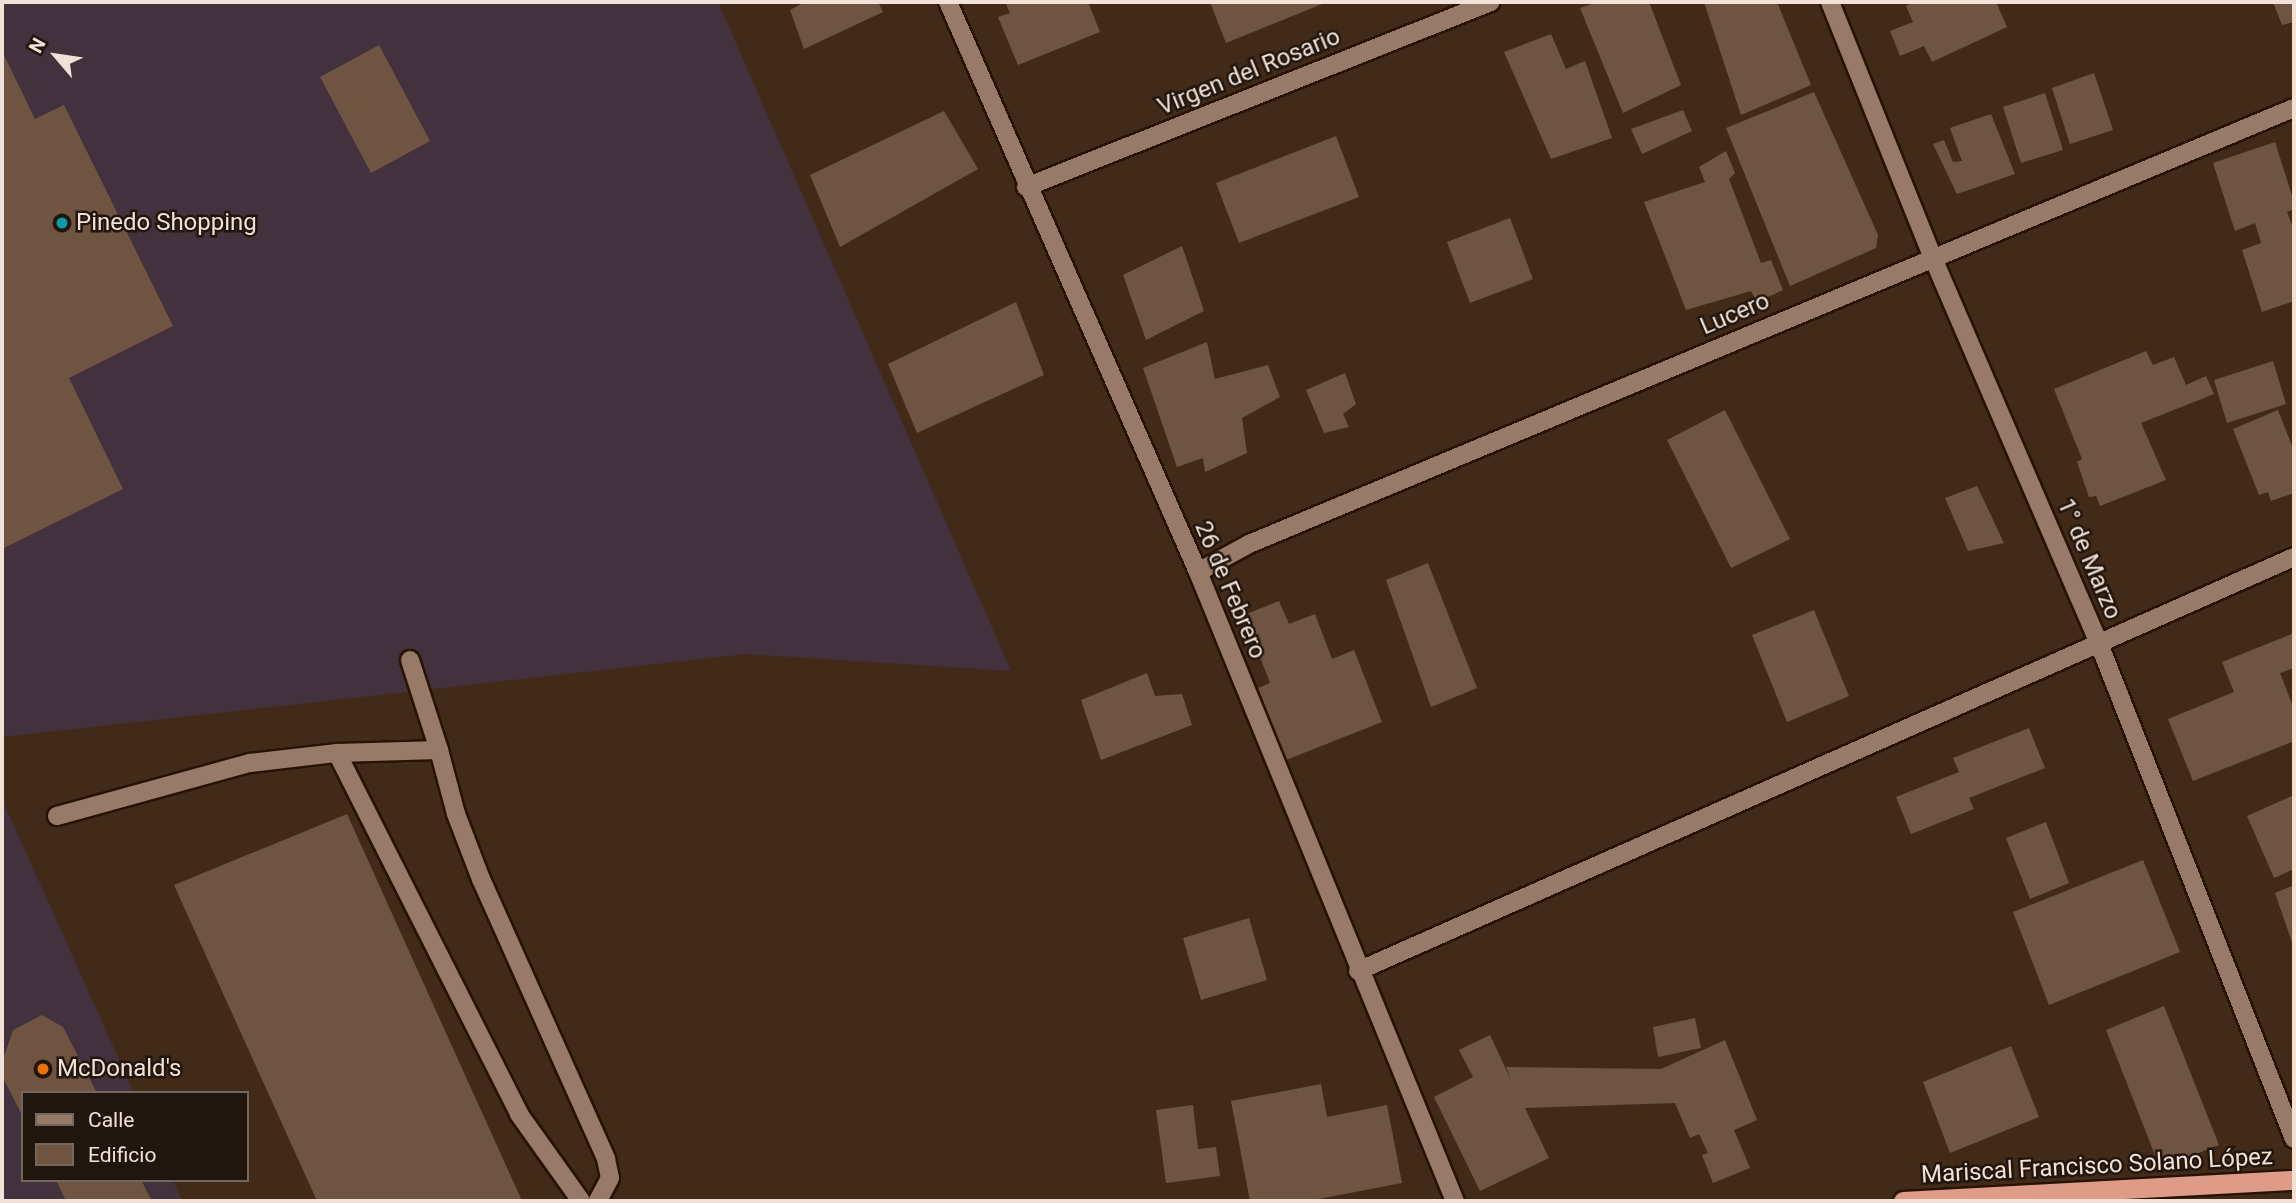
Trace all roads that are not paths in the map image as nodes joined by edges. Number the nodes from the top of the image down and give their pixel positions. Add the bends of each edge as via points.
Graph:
1 (948, 2) edge
2 (1490, 2) edge
3 (1830, 2) edge
4 (2294, 108) edge
5 (1027, 187) junction
6 (1933, 258) junction
7 (2294, 557) edge
8 (1198, 572) junction
9 (2098, 641) junction
10 (410, 660) dead end
11 (439, 750) junction
12 (337, 753) junction
13 (57, 816) dead end
14 (1358, 971) junction
15 (2294, 1139) edge
16 (2294, 1180) edge
17 (581, 1201) edge
18 (598, 1201) edge
19 (1455, 1201) edge
20 (1903, 1201) edge

1 - 5 street, 26 de Febrero
2 - 5 street, Virgen del Rosario
3 - 6 street, 1° de Marzo
4 - 6 street, Lucero
5 - 8 street, 26 de Febrero
6 - 8 street, Lucero via 1249,544
6 - 9 street, 1° de Marzo
7 - 9 street
8 - 14 street, 26 de Febrero
9 - 14 street
9 - 15 street, 1° de Marzo
10 - 11 street
11 - 12 street
11 - 18 street via 456,814 481,879 606,1159 610,1178
12 - 13 street via 250,763
12 - 17 street via 405,896 519,1114
14 - 19 street, 26 de Febrero
16 - 20 highway, Mariscal Francisco Solano López

